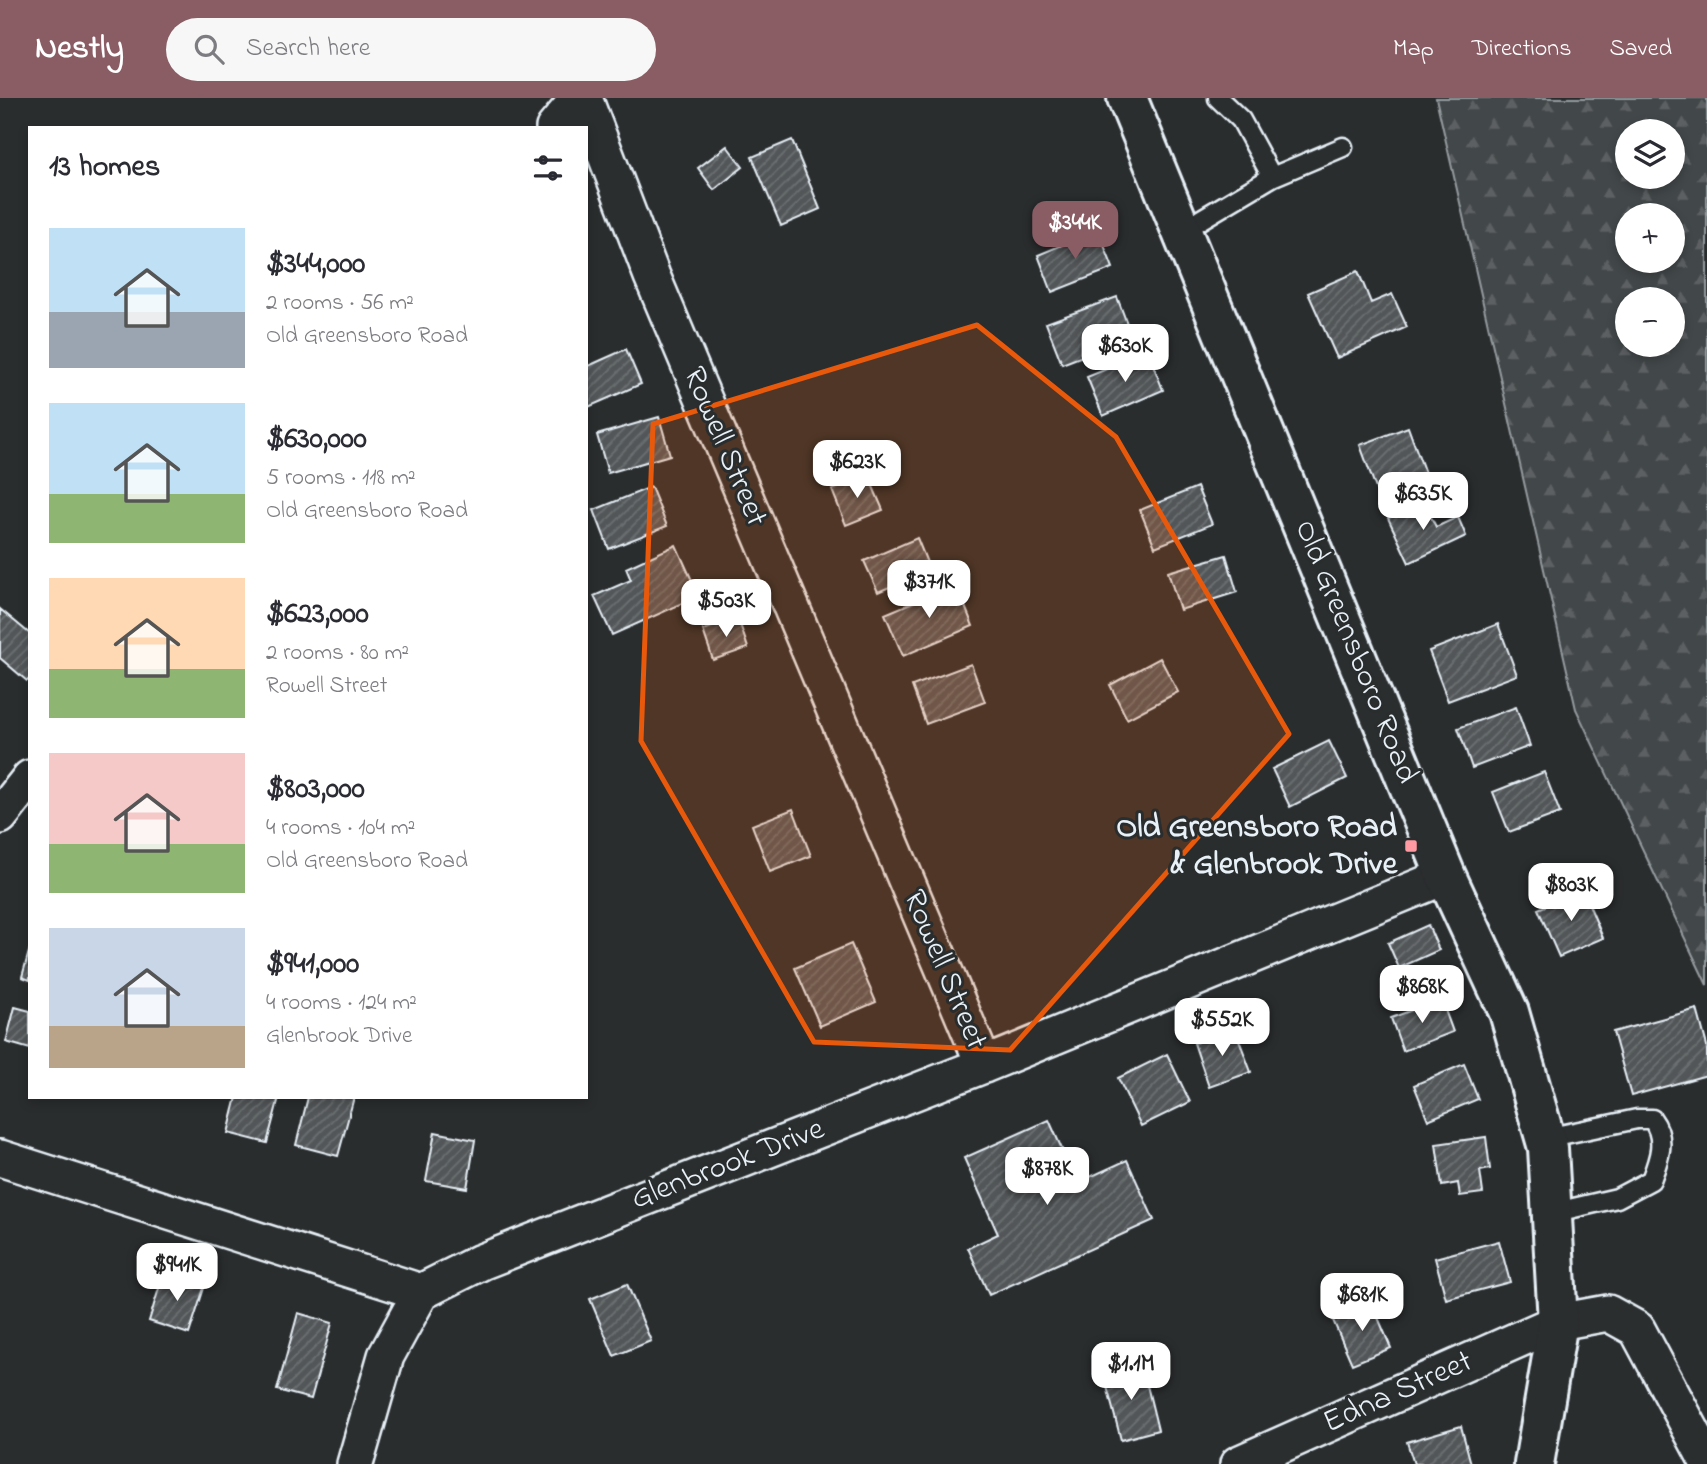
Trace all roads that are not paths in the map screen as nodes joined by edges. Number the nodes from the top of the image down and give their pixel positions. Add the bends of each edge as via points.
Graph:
1 (579, 98) edge
2 (584, 98) edge
3 (1127, 98) edge
4 (1218, 98) edge
5 (556, 126) edge
6 (1343, 147) dead end
7 (1272, 177) junction
8 (1183, 230) junction
9 (28, 781) edge
10 (0, 816) edge
11 (1446, 876) junction
12 (984, 1065) junction
13 (1546, 1138) junction
14 (0, 1158) edge
15 (1552, 1213) junction
16 (421, 1292) junction
17 (1558, 1322) junction
18 (1707, 1460) edge
19 (355, 1464) edge
20 (1238, 1464) edge
21 (1534, 1464) edge

1 - 5 street
2 - 12 street, Rowell Street via 652,276
3 - 8 street, Old Greensboro Road
4 - 7 lane via 1241,120
6 - 7 lane
7 - 8 lane
8 - 11 street, Old Greensboro Road
9 - 10 street
11 - 12 street, Glenbrook Drive
11 - 13 street, Old Greensboro Road via 1509,1012
12 - 16 street, Glenbrook Drive via 481,1262
13 - 15 street, Old Greensboro Road
13 - 15 lane via 1652,1119 1662,1153 1651,1180 1617,1198
14 - 16 street
15 - 17 street, Old Greensboro Road
16 - 19 street via 386,1356
17 - 18 street, Edna Street via 1608,1313 1637,1329
17 - 20 street, Edna Street
17 - 21 street, Old Greensboro Road

